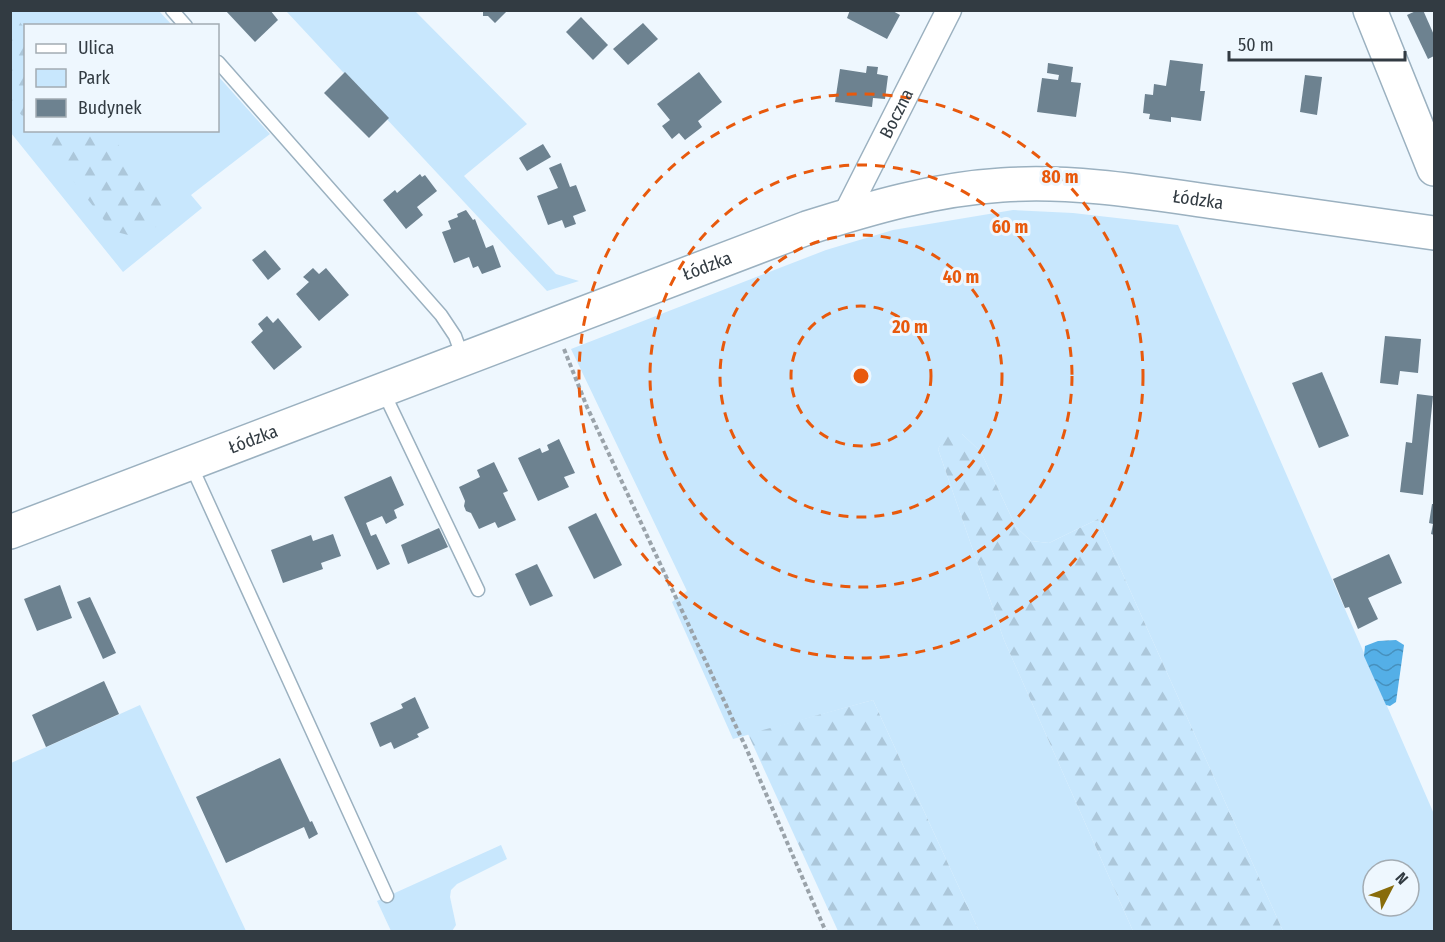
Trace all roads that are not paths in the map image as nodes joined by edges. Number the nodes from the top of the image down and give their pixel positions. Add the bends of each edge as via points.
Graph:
1 (172, 10) edge
2 (949, 10) edge
3 (1370, 10) edge
4 (184, 24) edge
5 (219, 63) edge
6 (1432, 155) edge
7 (844, 216) junction
8 (1434, 233) edge
9 (464, 359) junction
10 (382, 390) junction
11 (190, 463) junction
12 (10, 532) edge
13 (478, 590) dead end
14 (387, 896) dead end

1 - 4 lane
2 - 7 street, Boczna
3 - 6 main road
5 - 9 lane via 441,315
7 - 8 main road, Łódzka via 951,191 1053,184 1123,189
7 - 9 main road, Łódzka
9 - 10 main road, Łódzka
10 - 11 main road, Łódzka
10 - 13 lane
11 - 12 main road, Łódzka
11 - 14 lane

